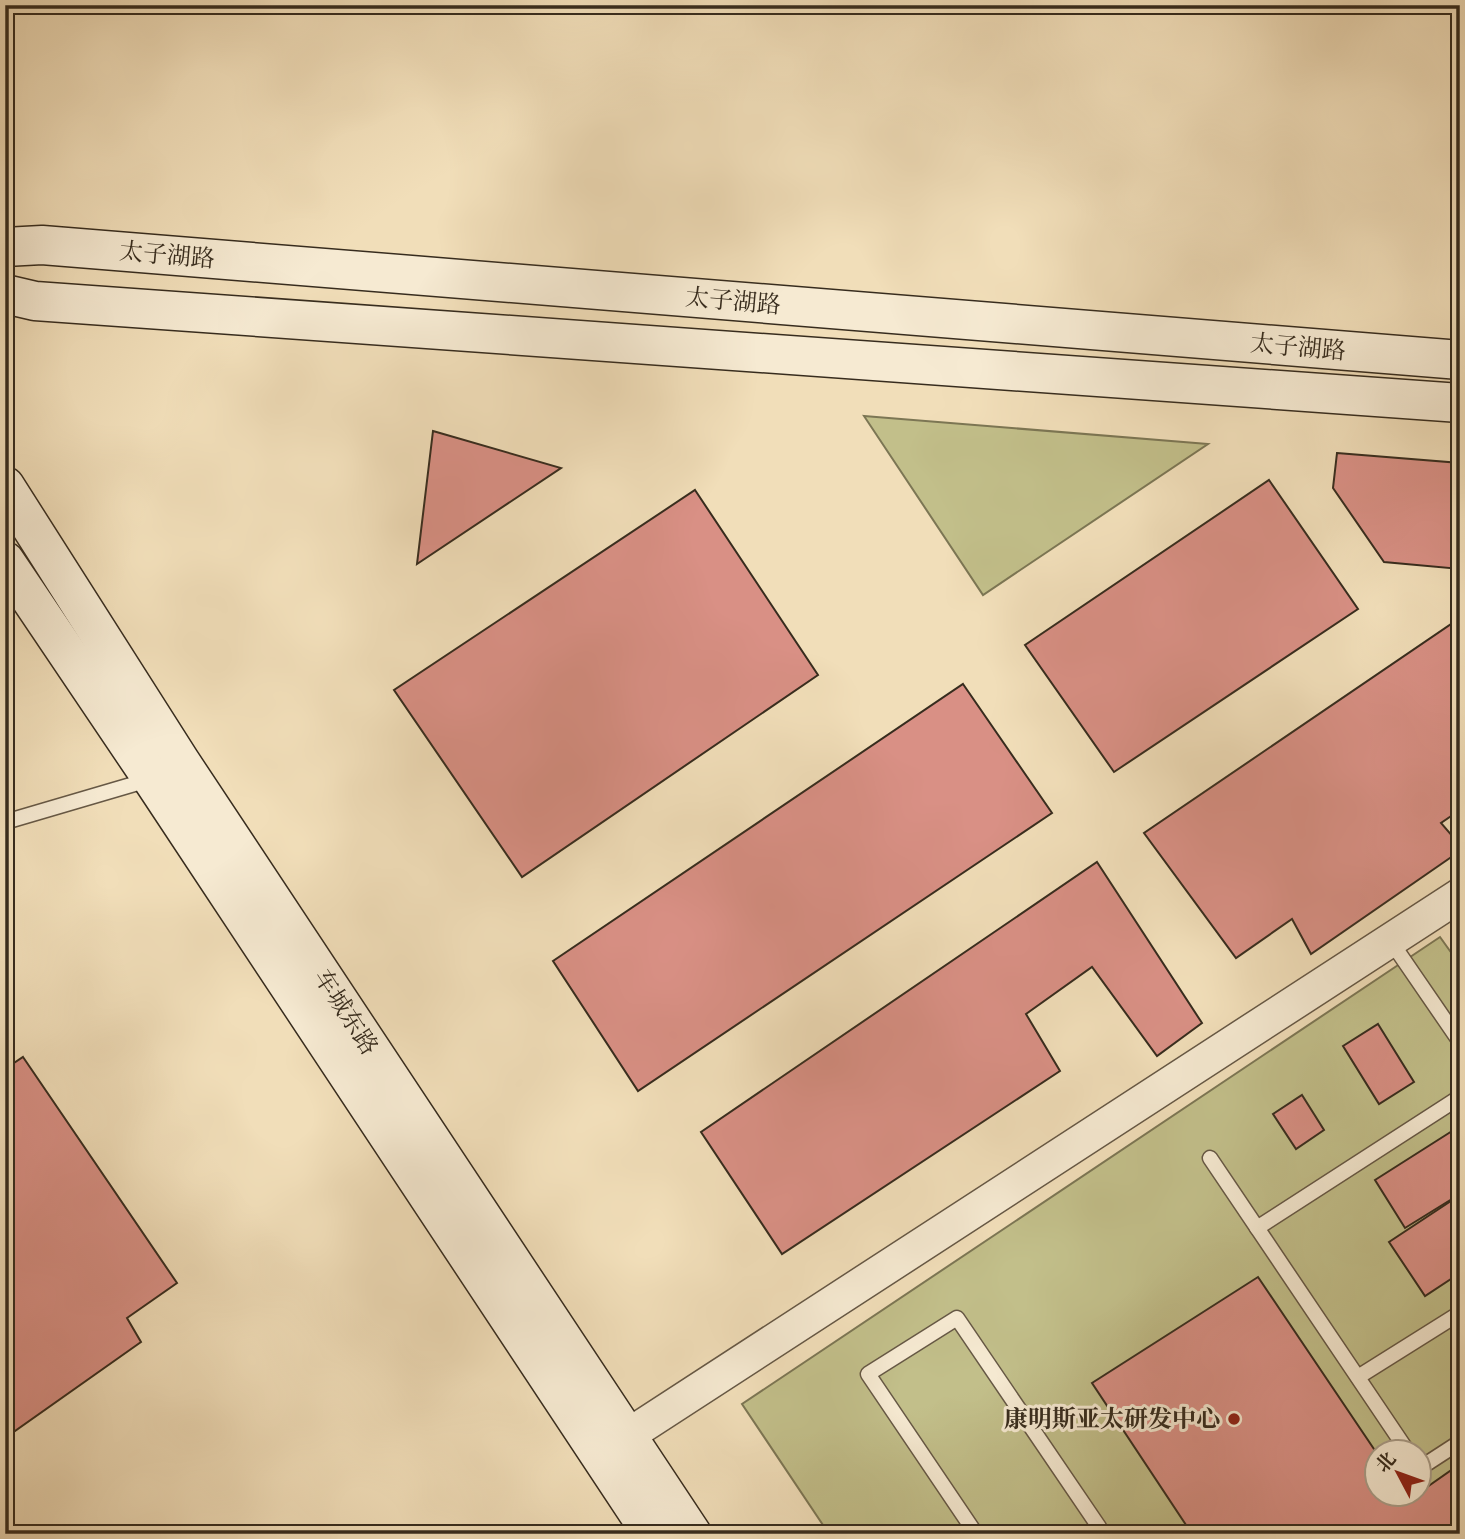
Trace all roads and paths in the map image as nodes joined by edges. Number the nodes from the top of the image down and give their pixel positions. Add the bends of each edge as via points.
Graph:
1 (5, 247) edge
2 (5, 294) edge
3 (1460, 360) edge
4 (1460, 403) edge
5 (5, 486) edge
6 (5, 561) edge
7 (152, 779) junction
8 (5, 822) edge
9 (1460, 895) edge
10 (1390, 940) junction
11 (1460, 1042) edge
12 (1460, 1097) edge
13 (1210, 1158) dead end
14 (1257, 1228) junction
15 (1460, 1312) edge
16 (1358, 1377) junction
17 (1399, 1438) edge
18 (1460, 1442) edge
19 (613, 1445) junction
20 (1434, 1458) edge
21 (631, 1534) edge
22 (652, 1534) edge
23 (692, 1534) edge
24 (976, 1534) edge
25 (1089, 1534) edge

1 - 3 main road, 太子湖路 via 69,247
2 - 4 main road, 太子湖路 via 35,301
5 - 19 main road, 车城东路
6 - 7 main road, 车城东路
7 - 8 lane
7 - 19 main road, 车城东路
9 - 10 street
10 - 11 lane
10 - 19 street
12 - 14 lane
13 - 14 lane
14 - 16 lane
15 - 16 lane
16 - 17 lane
18 - 20 lane
19 - 21 main road
19 - 22 main road, 车城东路
19 - 23 main road, 车城东路
24 - 25 lane via 868,1374 957,1318 1099,1527

